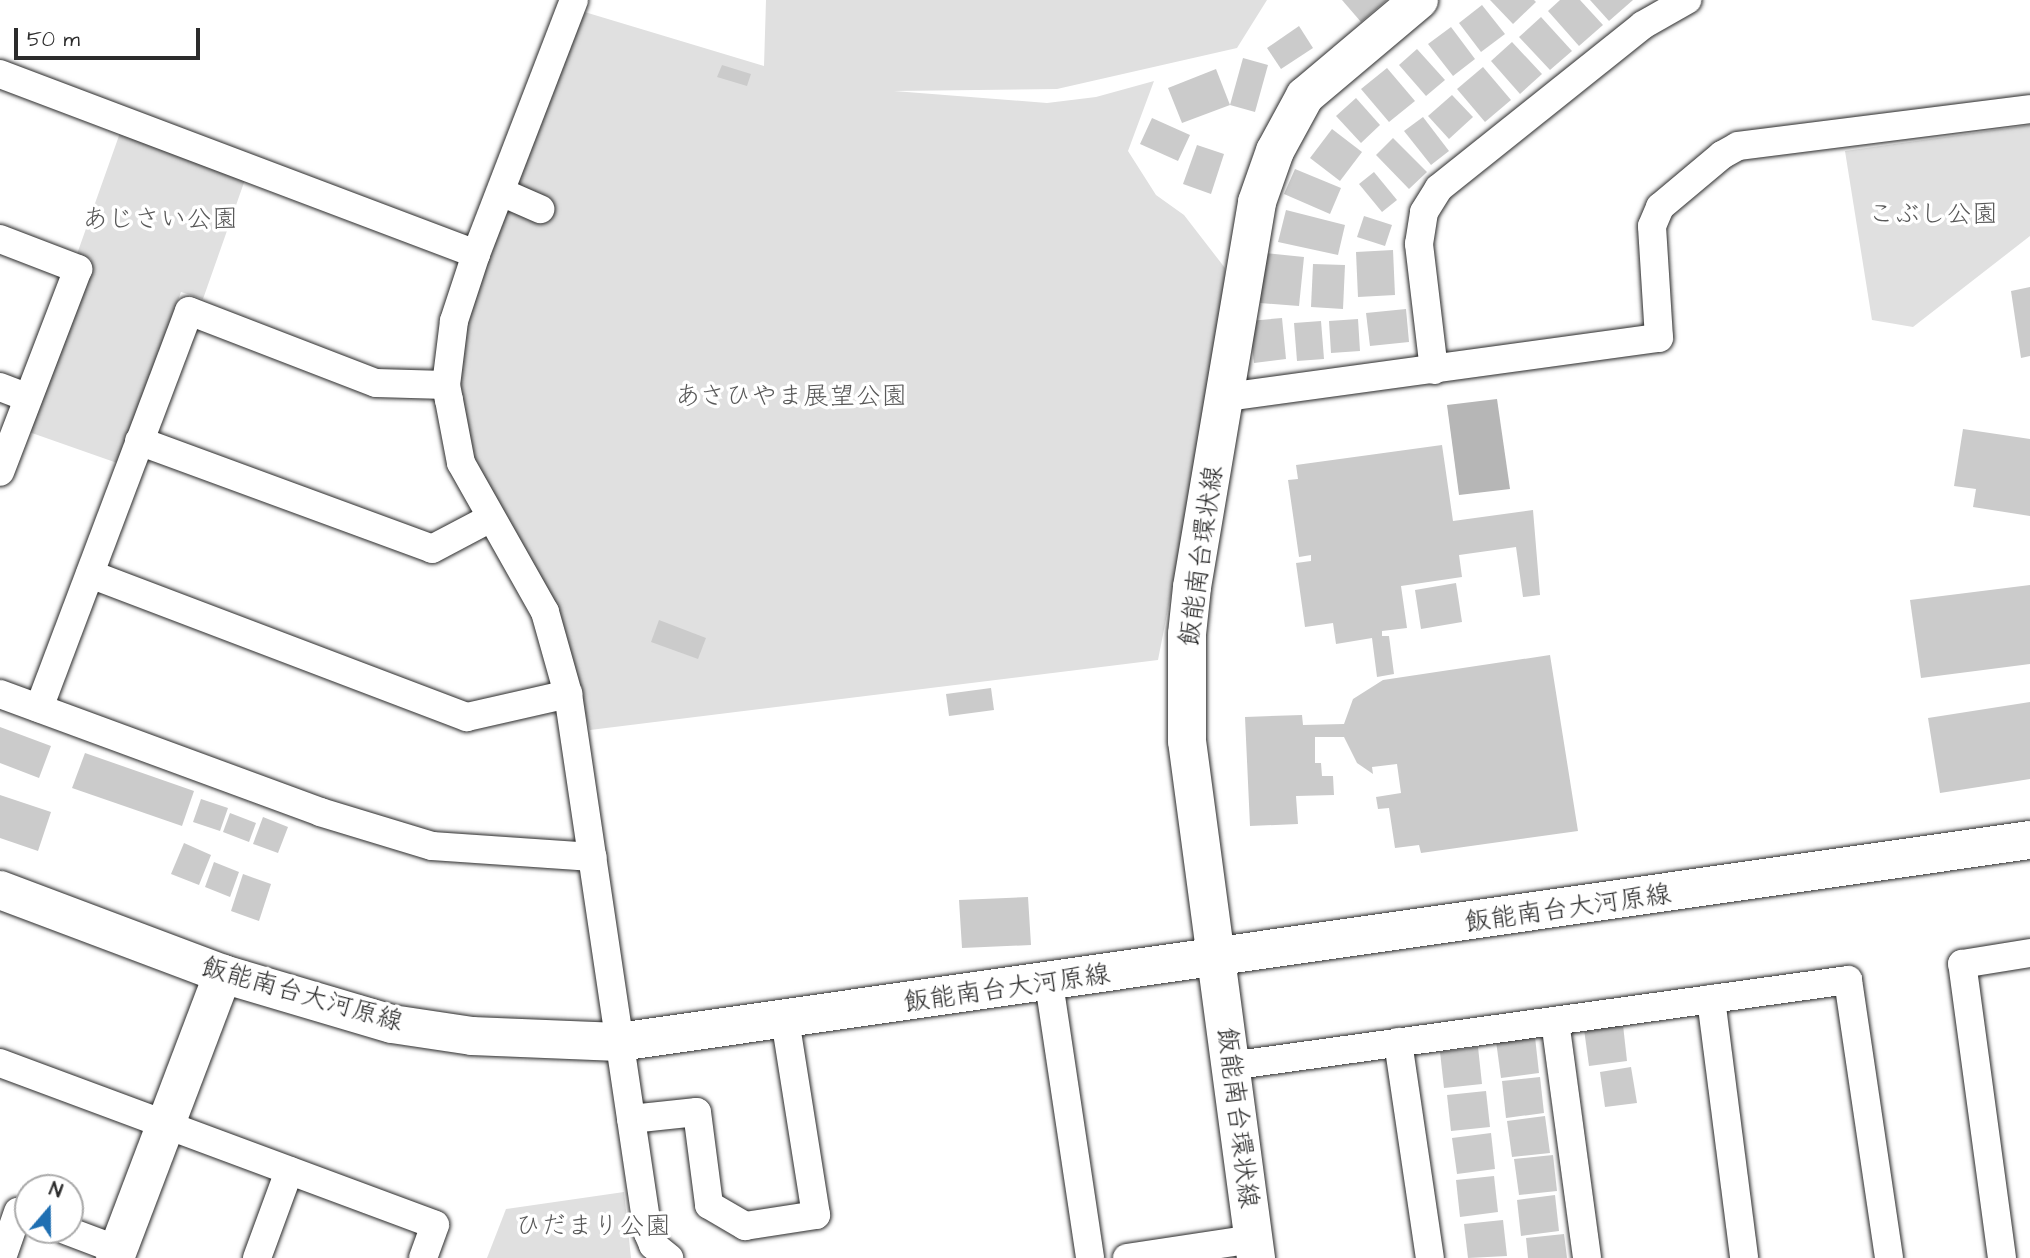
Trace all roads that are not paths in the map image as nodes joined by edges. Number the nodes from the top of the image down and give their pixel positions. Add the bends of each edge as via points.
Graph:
1 (574, 0) edge
2 (1419, 0) edge
3 (1687, 0) edge
4 (0, 74) edge
5 (2030, 109) edge
6 (501, 192) junction
7 (540, 209) dead end
8 (0, 239) edge
9 (476, 254) junction
10 (1434, 370) junction
11 (446, 384) junction
12 (0, 387) edge
13 (1227, 397) junction
14 (29, 398) junction
15 (139, 441) junction
16 (0, 472) edge
17 (489, 519) junction
18 (90, 573) junction
19 (0, 694) edge
20 (568, 694) junction
21 (39, 709) junction
22 (2030, 840) edge
23 (593, 857) junction
24 (0, 890) edge
25 (2030, 953) edge
26 (1218, 959) junction
27 (223, 974) junction
28 (1049, 983) junction
29 (1711, 999) junction
30 (785, 1019) junction
31 (1555, 1021) junction
32 (619, 1042) junction
33 (1398, 1042) junction
34 (0, 1063) edge
35 (1230, 1066) junction
36 (631, 1119) junction
37 (165, 1124) junction
38 (289, 1171) junction
39 (14, 1215) edge
40 (84, 1239) edge
41 (1254, 1248) edge
42 (117, 1254) edge
43 (2, 1258) edge
44 (257, 1258) edge
45 (423, 1258) edge
46 (669, 1258) edge
47 (1090, 1258) edge
48 (1127, 1258) edge
49 (1430, 1258) edge
50 (1587, 1258) edge
51 (1744, 1258) edge
52 (1889, 1258) edge
53 (2002, 1258) edge

1 - 6 street
2 - 13 street, 飯能南台環状線 via 1305,96 1275,151 1257,202
3 - 10 street via 1643,25 1440,188 1424,212 1419,244
4 - 9 street
5 - 10 street via 1738,146 1660,208 1652,226 1659,338
6 - 7 street
6 - 9 street
8 - 14 street via 78,269
9 - 11 street via 454,321
10 - 13 street
11 - 15 street via 376,383 189,311
11 - 17 street via 461,463
12 - 14 street
13 - 26 street, 飯能南台環状線 via 1192,587 1186,682 1187,741
14 - 16 street
15 - 17 street via 432,549
15 - 18 street
17 - 20 street via 545,612
18 - 20 street via 467,717
18 - 21 street
19 - 21 street
20 - 23 street
21 - 23 street via 320,813 432,846
22 - 26 street, 飯能南台大河原線
23 - 32 street
24 - 27 street, 飯能南台大河原線
25 - 53 street via 1962,964
26 - 28 street, 飯能南台大河原線
26 - 35 street, 飯能南台環状線
27 - 32 street, 飯能南台大河原線 via 392,1024 472,1036
27 - 37 street
28 - 30 street, 飯能南台大河原線
28 - 47 street
29 - 31 street
29 - 51 street
29 - 52 street via 1848,980
30 - 32 street, 飯能南台大河原線
30 - 36 street via 816,1215 745,1227 709,1205 697,1112
31 - 33 street
31 - 50 street
32 - 36 street
33 - 35 street
33 - 49 street
34 - 37 street
35 - 41 street, 飯能南台環状線
36 - 46 street via 648,1233 653,1245
37 - 38 street
37 - 42 street
38 - 44 street
38 - 45 street via 435,1225
39 - 43 street
40 - 42 street
41 - 48 street

